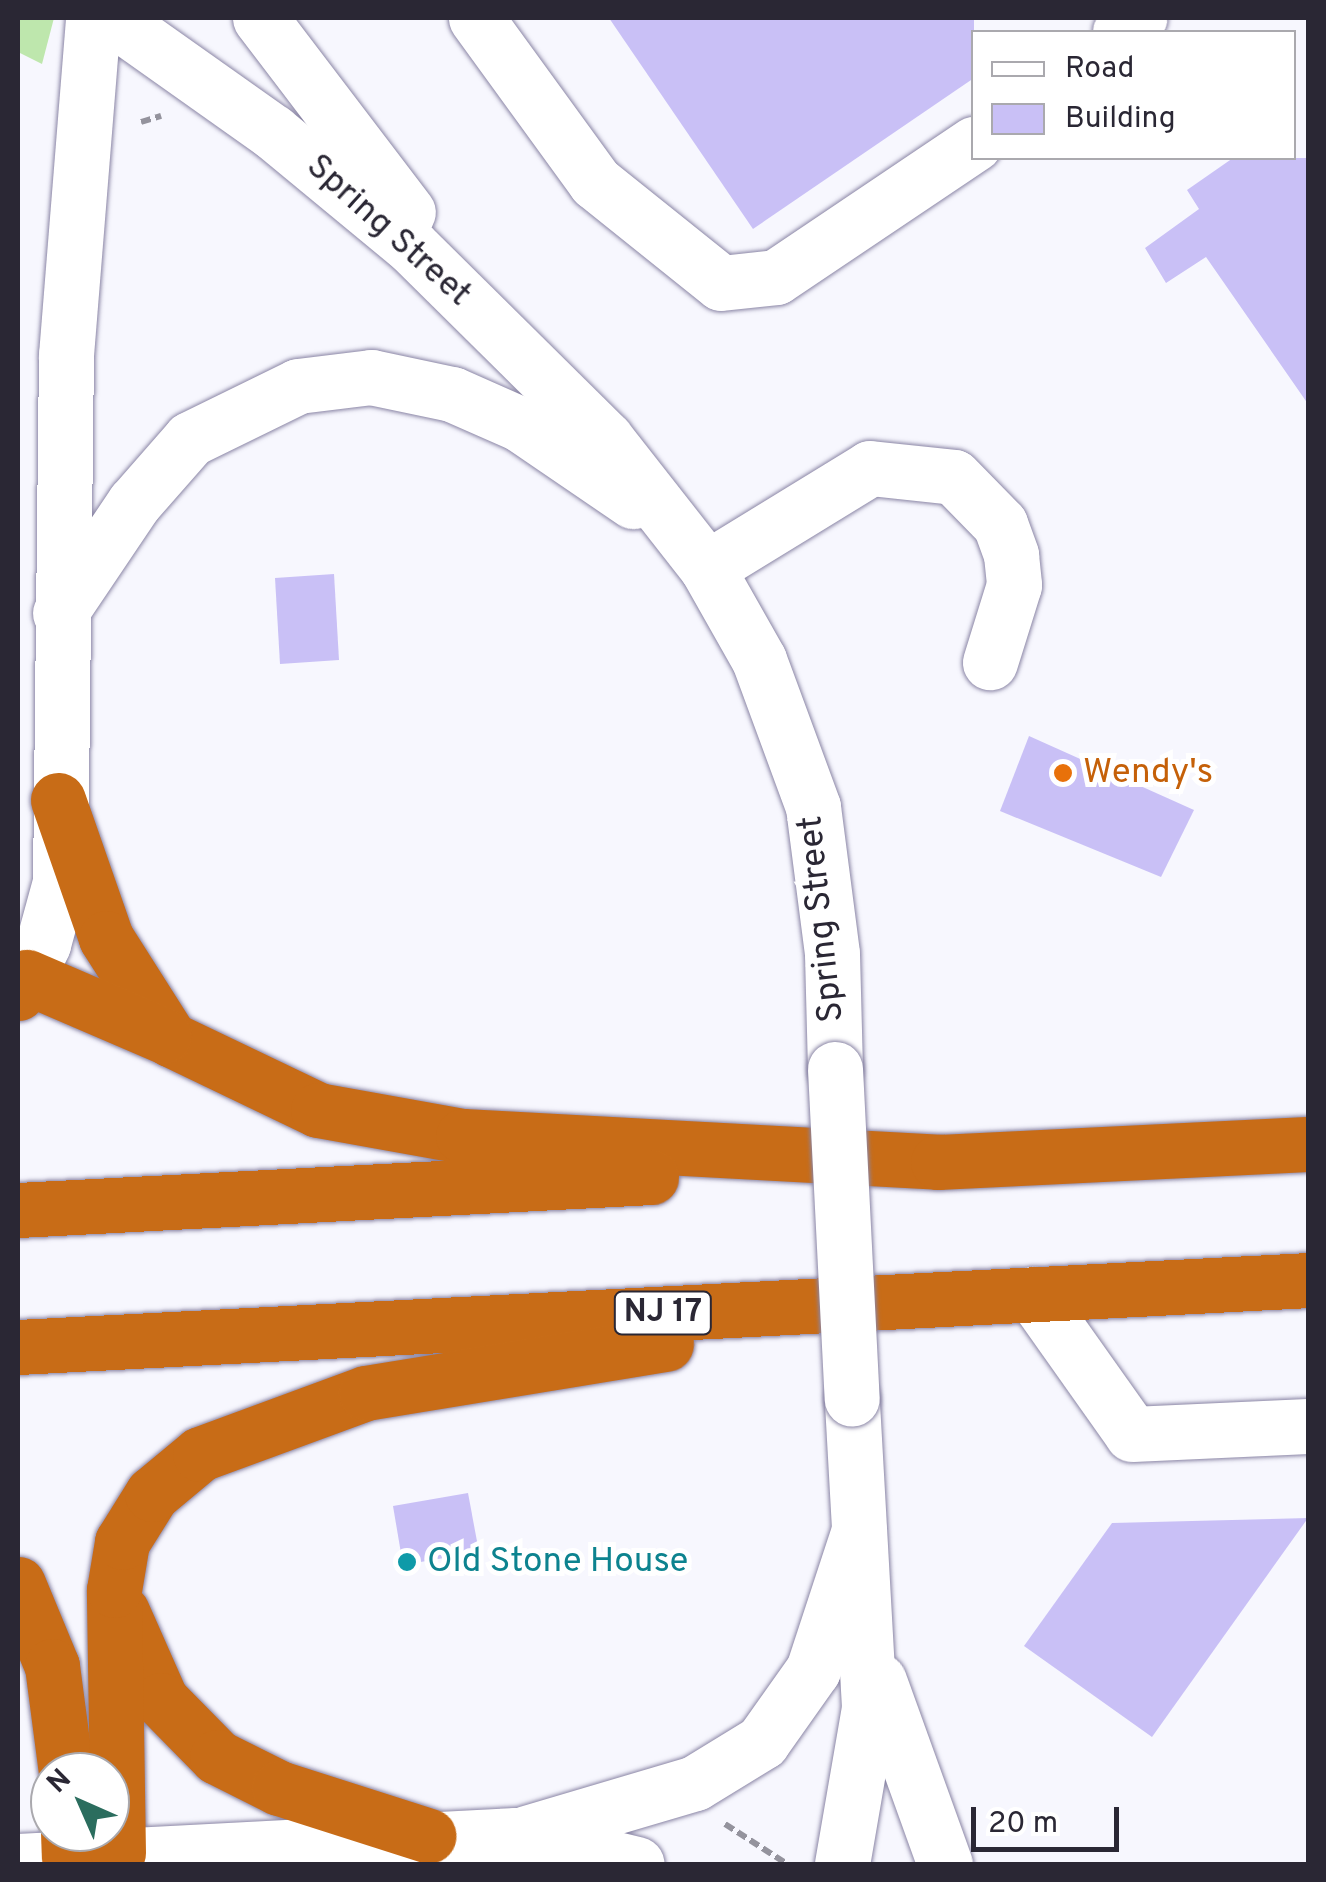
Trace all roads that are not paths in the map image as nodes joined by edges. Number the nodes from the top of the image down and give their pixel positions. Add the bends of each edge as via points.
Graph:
1 (93, 18) edge
2 (112, 18) edge
3 (260, 18) edge
4 (476, 18) edge
5 (971, 146) edge
6 (505, 337) junction
7 (695, 551) junction
8 (60, 613) junction
9 (990, 662) dead end
10 (58, 800) junction
11 (21, 981) edge
12 (170, 1039) junction
13 (1308, 1144) edge
14 (938, 1162) junction
15 (18, 1210) edge
16 (1308, 1280) edge
17 (1033, 1294) junction
18 (945, 1299) junction
19 (18, 1347) edge
20 (1308, 1426) edge
21 (859, 1530) junction
22 (18, 1584) edge
23 (114, 1590) junction
24 (870, 1654) junction
25 (63, 1752) edge
26 (428, 1836) junction
27 (516, 1850) edge
28 (98, 1853) edge
29 (637, 1864) edge
30 (842, 1864) edge
31 (945, 1864) edge

1 - 8 street via 66,355
2 - 6 street, Spring Street via 340,184
3 - 6 street
4 - 5 street via 596,182 722,283 776,276
6 - 7 street, Spring Street
7 - 8 street via 485,407 410,381 334,380 262,396 190,439 134,502
7 - 9 street via 870,468 954,477 980,498 1012,555 1014,584
7 - 21 street, Spring Street, bridge via 759,660 812,807 831,939
8 - 10 street
10 - 11 street via 60,882
10 - 12 highway via 106,938
11 - 12 highway
12 - 14 highway via 272,1094 380,1124
13 - 14 highway
14 - 15 highway
16 - 17 highway, NJ 17
17 - 18 highway, NJ 17
17 - 20 street via 1132,1434
18 - 19 highway, NJ 17
18 - 23 highway via 366,1392 274,1422 200,1454 152,1494 122,1542
21 - 24 street, Spring Street
21 - 27 street via 813,1670 762,1742 696,1783
22 - 25 highway via 52,1666
23 - 26 highway via 160,1700 217,1757 279,1788
23 - 28 highway
24 - 30 street, Spring Street
24 - 31 street
26 - 27 street
26 - 28 street
27 - 29 street

